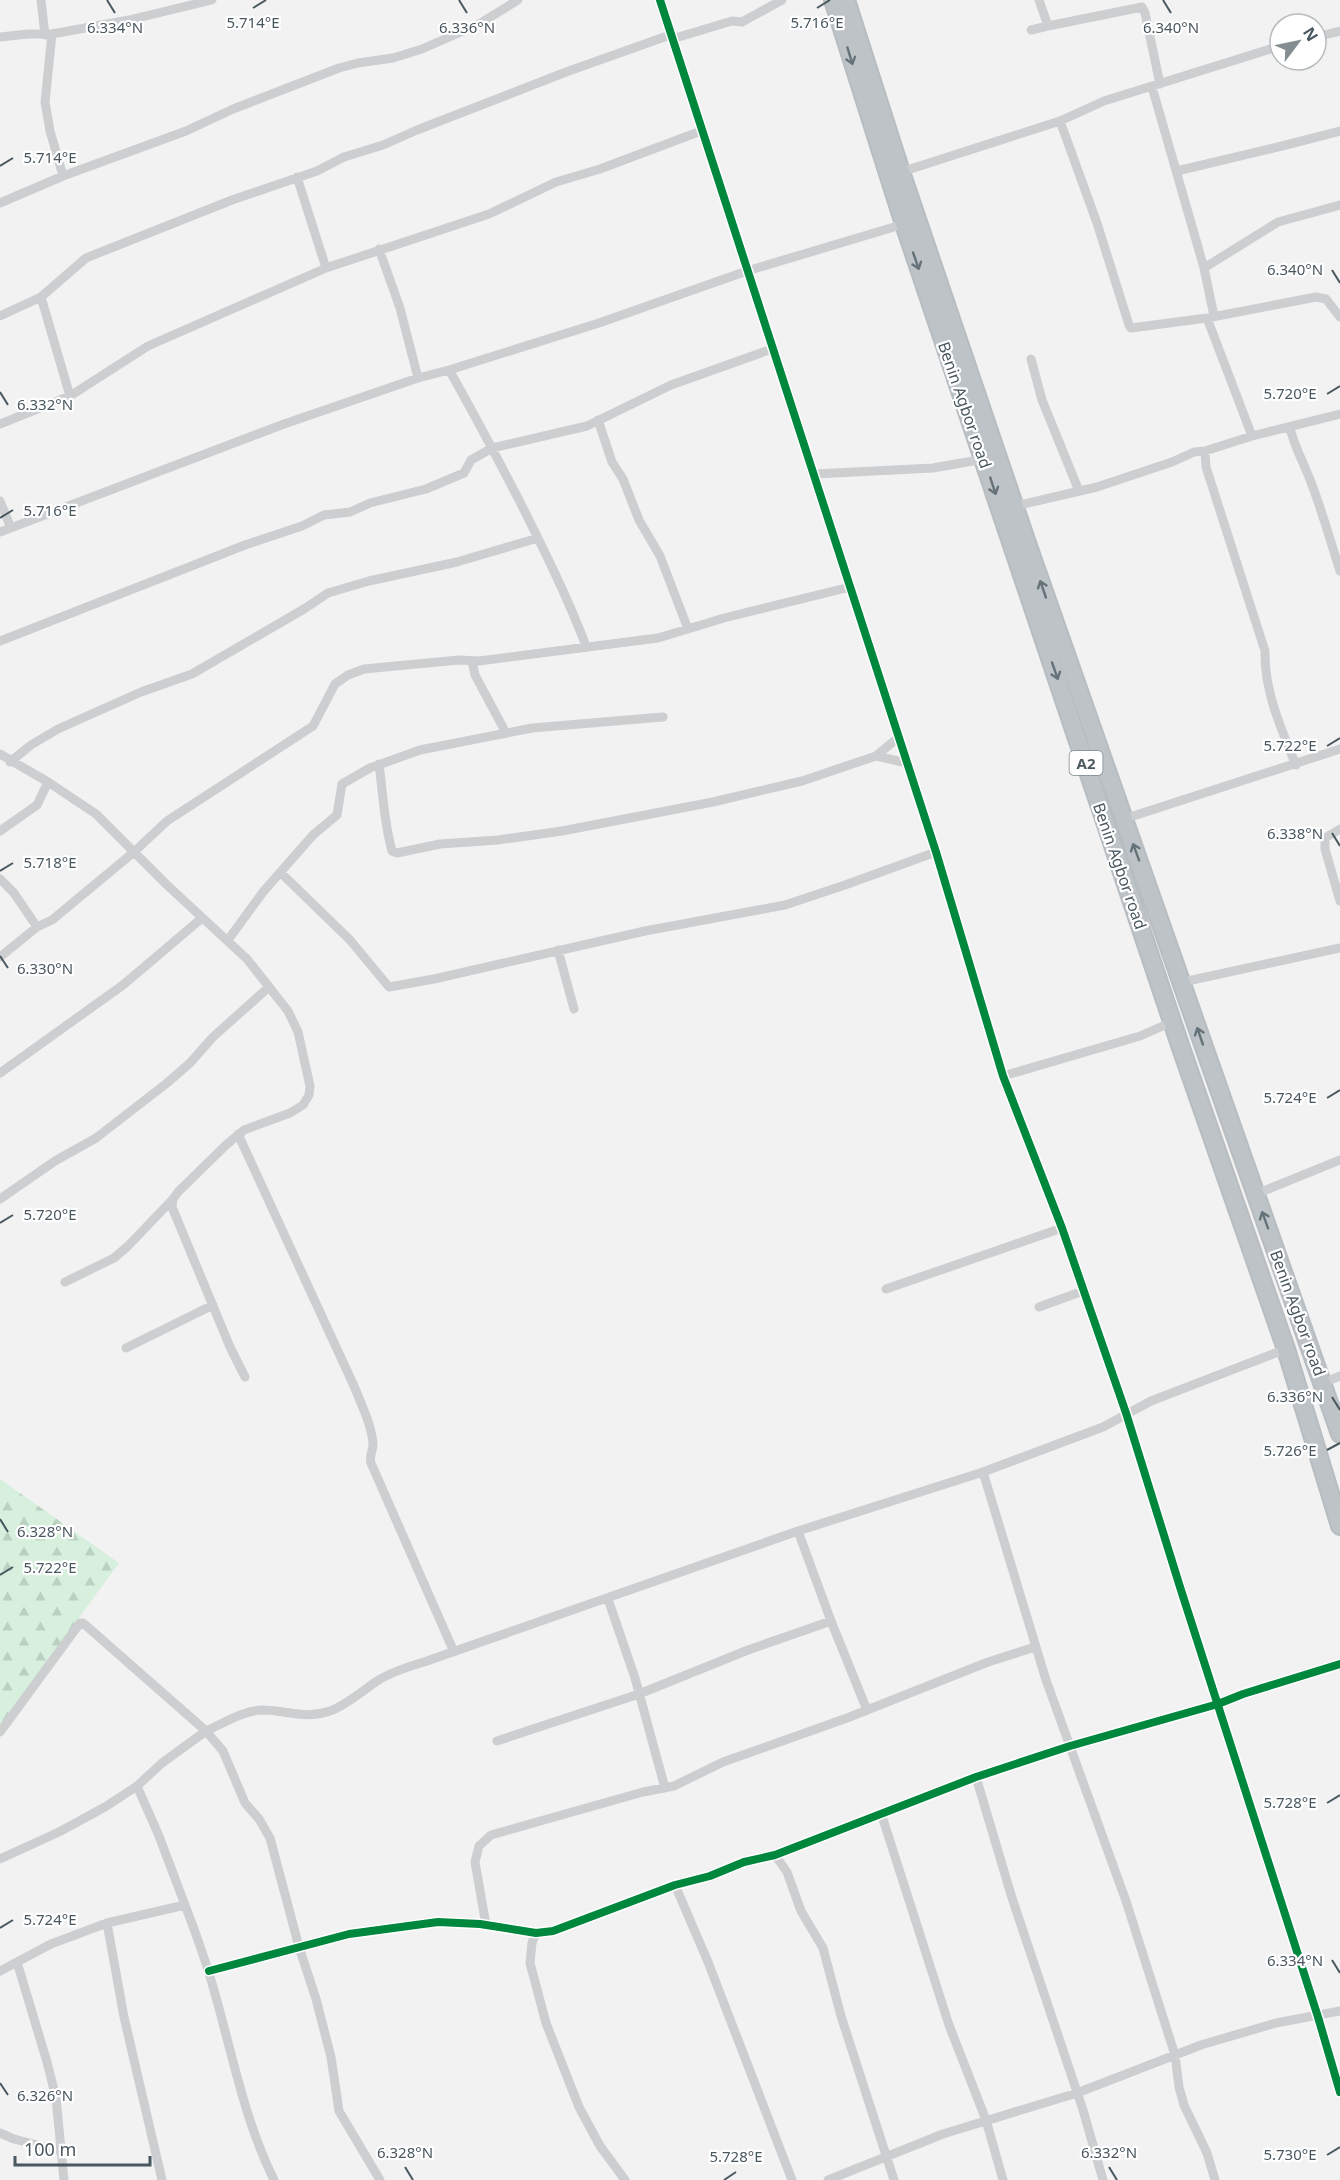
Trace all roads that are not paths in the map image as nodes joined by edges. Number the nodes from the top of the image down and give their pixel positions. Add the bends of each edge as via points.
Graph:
1 (41, 0) edge
2 (212, 0) edge
3 (518, 0) edge
4 (660, 0) edge
5 (782, 0) edge
6 (833, 0) edge
7 (846, 0) edge
8 (1039, 0) edge
9 (1048, 26) junction
10 (1031, 30) dead end
11 (48, 35) junction
12 (671, 37) junction
13 (0, 38) edge
14 (1268, 49) edge
15 (1156, 86) junction
16 (1060, 121) junction
17 (1340, 130) edge
18 (701, 131) junction
19 (1177, 171) junction
20 (902, 172) junction
21 (63, 176) junction
22 (297, 177) junction
23 (0, 203) edge
24 (1340, 206) edge
25 (904, 224) junction
26 (379, 249) junction
27 (326, 268) junction
28 (1204, 268) junction
29 (747, 271) junction
30 (41, 297) junction
31 (0, 316) edge
32 (1211, 317) junction
33 (1340, 317) edge
34 (772, 349) junction
35 (1031, 359) dead end
36 (449, 370) junction
37 (418, 378) junction
38 (70, 396) junction
39 (1340, 414) edge
40 (598, 420) junction
41 (0, 424) edge
42 (1290, 428) junction
43 (1252, 436) junction
44 (492, 448) junction
45 (1204, 451) junction
46 (984, 459) junction
47 (815, 474) junction
48 (1079, 491) junction
49 (0, 501) edge
50 (1008, 508) junction
51 (10, 528) junction
52 (0, 532) edge
53 (538, 537) junction
54 (1340, 571) edge
55 (850, 587) junction
56 (688, 629) junction
57 (0, 641) edge
58 (586, 646) junction
59 (472, 661) junction
60 (663, 717) dead end
61 (506, 733) junction
62 (898, 737) junction
63 (1340, 749) edge
64 (0, 754) edge
65 (876, 756) junction
66 (10, 762) junction
67 (907, 763) junction
68 (379, 764) junction
69 (1296, 765) junction
70 (48, 782) junction
71 (1124, 819) junction
72 (1340, 829) edge
73 (0, 831) edge
74 (134, 852) junction
75 (936, 852) junction
76 (282, 873) junction
77 (0, 879) edge
78 (1340, 901) edge
79 (202, 918) junction
80 (37, 927) junction
81 (228, 940) junction
82 (1340, 948) edge
83 (558, 950) junction
84 (0, 957) edge
85 (1183, 982) junction
86 (269, 987) junction
87 (574, 1009) dead end
88 (1172, 1022) junction
89 (0, 1073) edge
90 (1003, 1076) junction
91 (238, 1134) junction
92 (1340, 1160) edge
93 (1256, 1194) junction
94 (0, 1199) edge
95 (173, 1199) junction
96 (1062, 1228) junction
97 (65, 1282) dead end
98 (886, 1289) dead end
99 (1083, 1291) junction
100 (213, 1305) junction
101 (1039, 1307) dead end
102 (126, 1348) dead end
103 (1286, 1349) junction
104 (1340, 1376) edge
105 (245, 1377) dead end
106 (1323, 1383) junction
107 (1126, 1413) junction
108 (1340, 1434) edge
109 (984, 1472) junction
110 (1340, 1526) edge
111 (798, 1531) junction
112 (608, 1599) junction
113 (831, 1621) junction
114 (1035, 1647) junction
115 (454, 1652) junction
116 (1340, 1664) edge
117 (639, 1694) junction
118 (1218, 1704) junction
119 (867, 1710) junction
120 (206, 1731) junction
121 (0, 1732) edge
122 (497, 1741) dead end
123 (1070, 1746) junction
124 (976, 1777) junction
125 (137, 1786) junction
126 (665, 1788) junction
127 (881, 1813) junction
128 (775, 1855) junction
129 (0, 1859) edge
130 (675, 1885) junction
131 (184, 1905) junction
132 (107, 1923) junction
133 (486, 1925) junction
134 (536, 1933) junction
135 (299, 1947) junction
136 (17, 1962) junction
137 (0, 1971) edge
138 (209, 1971) junction
139 (1340, 2011) edge
140 (1318, 2017) junction
141 (1175, 2055) junction
142 (1340, 2092) edge
143 (1077, 2093) junction
144 (986, 2120) junction
145 (0, 2133) edge
146 (61, 2151) junction
147 (887, 2157) junction
148 (64, 2180) edge
149 (162, 2180) edge
150 (274, 2180) edge
151 (380, 2180) edge
152 (625, 2180) edge
153 (792, 2180) edge
154 (828, 2180) edge
155 (894, 2180) edge
156 (1003, 2180) edge
157 (1103, 2180) edge
158 (1215, 2180) edge

1 - 11 street
2 - 11 street
3 - 21 street via 479,24 422,49 339,69
4 - 12 street
5 - 12 street via 742,22 732,21
6 -> 25 highway, Benin Agbor road / A2
7 - 20 highway, Benin Agbor road / A2
8 - 9 street
9 - 10 street
9 - 15 street via 1142,7
11 - 13 street
11 - 21 street via 45,102
12 - 18 street
12 - 22 street via 566,72
14 - 15 street
15 - 16 street
15 - 19 street
16 - 20 street
16 - 32 street via 1129,325 1138,328
17 - 19 street
18 - 26 street via 556,182 489,214
18 - 29 street
19 - 28 street
20 - 50 highway, Benin Agbor road / A2
21 - 23 street
22 - 27 street
22 - 30 street via 86,258
24 - 28 street via 1278,222
25 - 29 street
25 -> 46 highway, Benin Agbor road / A2
26 - 27 street
26 - 37 street via 400,308
27 - 38 street via 148,346
28 - 32 street
29 - 34 street
29 - 36 street
30 - 31 street
30 - 38 street
32 - 33 street via 1322,297
32 - 43 street
34 - 40 street via 671,385
34 - 47 street
35 - 48 street via 1042,400
36 - 37 street
36 - 44 street
37 - 51 street via 284,424
38 - 41 street
39 - 42 street
40 - 44 street
40 - 56 street via 612,462 660,556
42 - 43 street
42 - 54 street
43 - 45 street
44 - 53 street
44 - 57 street via 471,460 464,473 426,489 350,512 324,515
45 - 48 street
45 - 69 street via 1265,651 1266,679
46 - 47 street via 933,468
46 -> 50 highway, Benin Agbor road / A2
47 - 55 street
48 - 50 street
49 - 51 street
71 -> 50 highway, Benin Agbor road / A2
50 -> 88 highway, Benin Agbor road / A2
51 - 52 street
53 - 58 street
53 - 66 street via 457,562 328,593 192,674 58,729
55 - 56 street
55 - 62 street
56 - 58 street via 658,638
58 - 59 street
59 - 61 street via 474,675
59 - 74 street via 364,669 348,675 335,684 314,726 167,821
60 - 61 street
61 - 68 street via 420,750
62 - 65 street
62 - 67 street
63 - 69 street
64 - 66 street
65 - 67 street
65 - 68 street via 802,781 713,802 562,831 440,844 397,854 392,851 384,817
66 - 70 street
67 - 75 street
68 - 76 street via 342,784 338,815 313,835
69 - 71 street
70 - 73 street via 37,805
70 - 74 street via 96,814
85 -> 71 highway, Benin Agbor road / A2
72 - 78 street via 1325,838
74 - 79 street
74 - 80 street via 66,910
75 - 83 street via 785,905
75 - 90 street
76 - 81 street
76 - 83 street via 350,940 389,987
77 - 80 street
79 - 81 street
79 - 89 street via 123,985
80 - 84 street
81 - 86 street
82 - 85 street
83 - 87 street
93 -> 85 highway, Benin Agbor road / A2
86 - 91 street via 298,1032 309,1095 303,1105 290,1113
86 - 94 street via 167,1083 96,1138
88 - 90 street via 1140,1036
88 - 103 highway, Benin Agbor road / A2
90 - 96 street
91 - 95 street
91 - 115 street via 354,1386 369,1427 371,1463
92 - 93 street
106 -> 93 highway, Benin Agbor road / A2
95 - 97 street via 114,1257
95 - 100 street via 173,1213
96 - 98 street
96 - 99 street
99 - 101 street
99 - 107 street
100 - 102 street
100 - 105 street
103 - 107 street
103 - 110 highway, Benin Agbor road / A2
104 - 106 street
106 - 108 highway, Benin Agbor road / A2
107 - 109 street via 1103,1427
107 - 118 street
109 - 111 street
109 - 114 street
111 - 112 street
111 - 113 street
112 - 115 street
112 - 117 street
113 - 117 street
113 - 119 street
114 - 119 street
114 - 123 street
115 - 120 street via 402,1668 330,1711 298,1716 278,1711 244,1713
116 - 118 street
117 - 122 street
117 - 126 street
118 - 123 street
118 - 140 street
119 - 126 street via 723,1762
120 - 121 street via 80,1623
120 - 125 street
120 - 135 street via 223,1751 245,1803 270,1838
123 - 124 street
123 - 141 street via 1126,1901
124 - 127 street
124 - 143 street
125 - 129 street via 69,1827
125 - 131 street
126 - 133 street via 484,1840 475,1862
127 - 128 street
127 - 144 street via 949,2025
128 - 130 street
128 - 147 street via 787,1872 801,1911 824,1948
130 - 134 street via 566,1927
130 - 153 street
131 - 132 street
131 - 138 street
132 - 136 street
132 - 149 street
133 - 134 street
133 - 135 street via 438,1922 349,1934
134 - 152 street via 530,1963 549,2032 591,2130
135 - 138 street
135 - 151 street via 327,2041 339,2111
136 - 137 street
136 - 146 street via 56,2097
138 - 150 street via 250,2124
139 - 140 street
140 - 141 street via 1276,2023
140 - 142 street
141 - 143 street
141 - 158 street via 1184,2105
143 - 144 street
143 - 157 street
144 - 147 street
144 - 156 street
145 - 146 street
146 - 148 street
147 - 154 street
147 - 155 street

